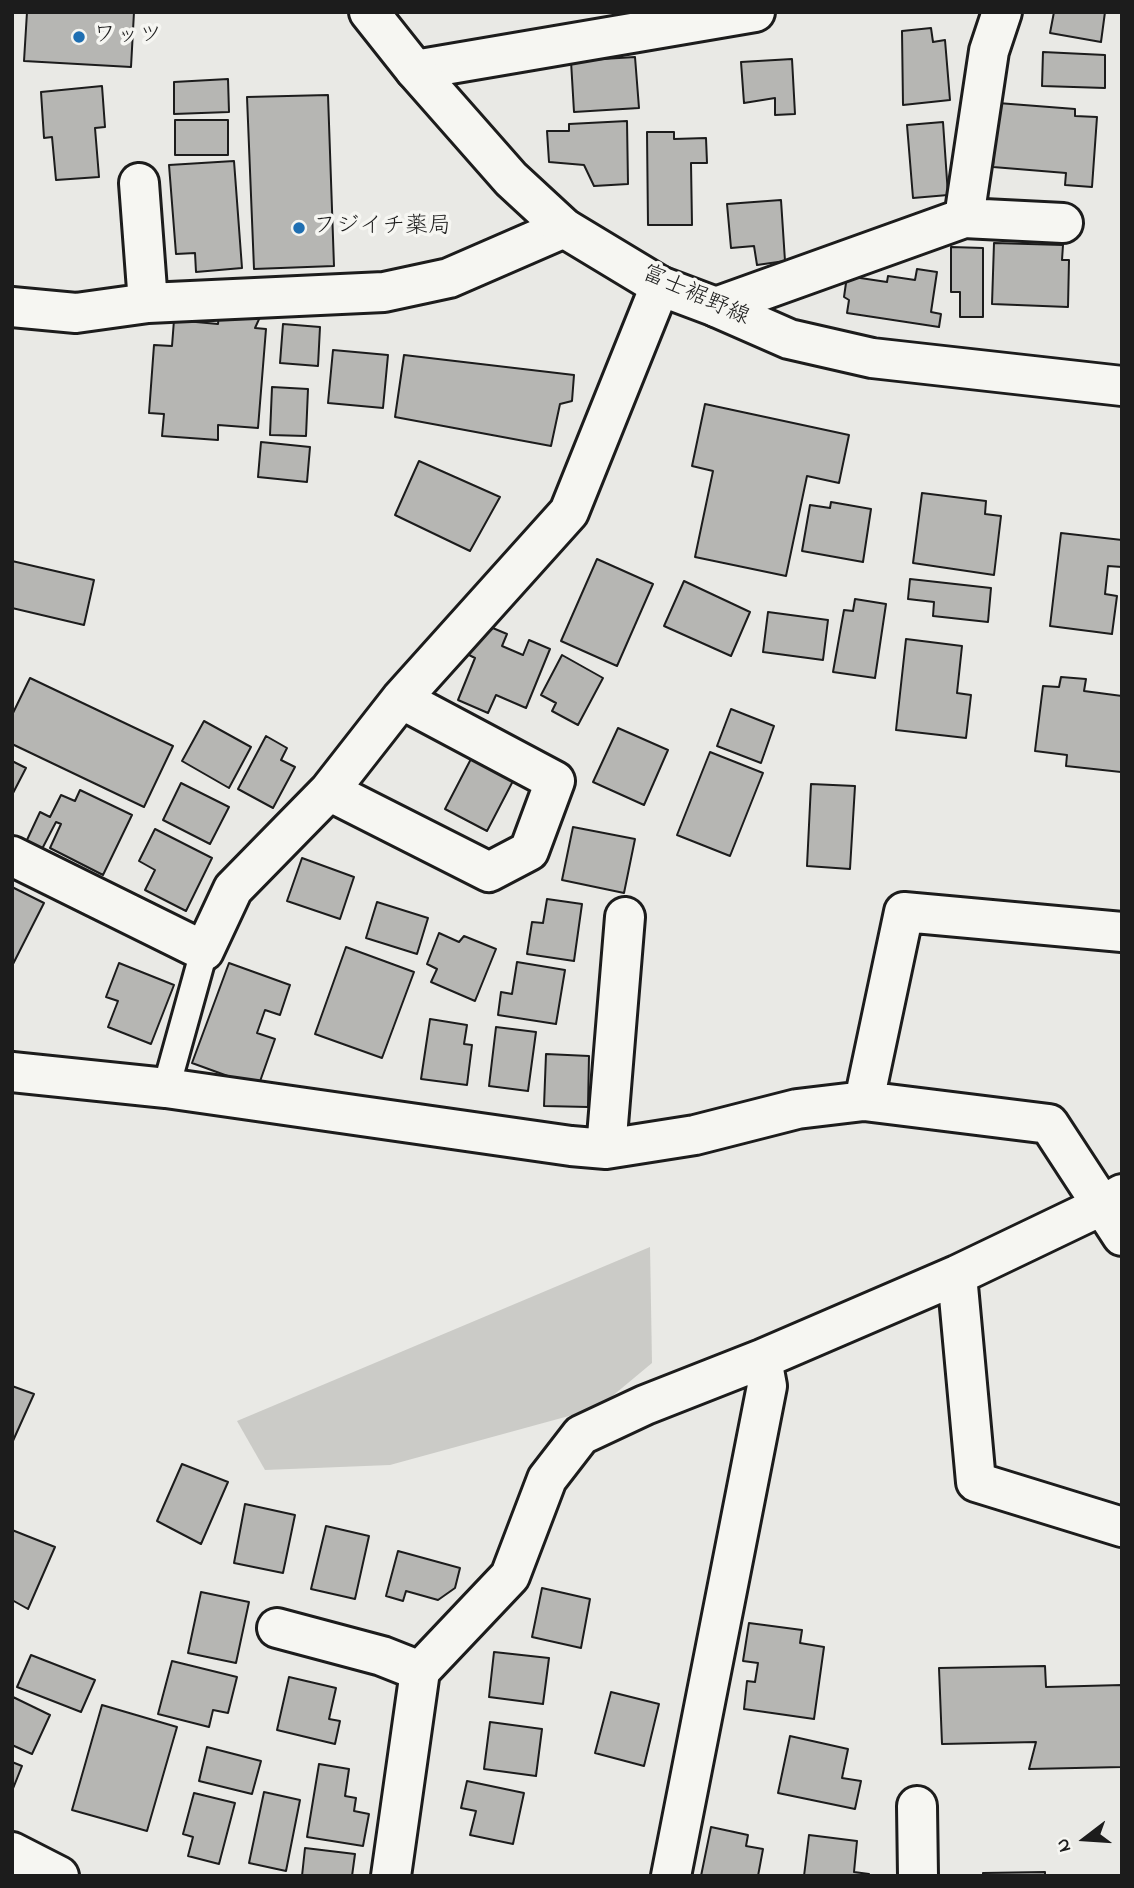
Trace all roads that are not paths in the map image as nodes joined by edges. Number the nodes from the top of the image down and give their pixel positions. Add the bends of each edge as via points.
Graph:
1 (369, 12) edge
2 (755, 12) edge
3 (1002, 12) edge
4 (415, 70) junction
5 (139, 183) dead end
6 (964, 218) junction
7 (1063, 223) dead end
8 (564, 228) junction
9 (660, 286) junction
10 (148, 303) junction
11 (12, 307) edge
12 (716, 307) junction
13 (1122, 386) edge
14 (401, 699) junction
15 (329, 790) junction
16 (12, 856) edge
17 (625, 917) dead end
18 (1122, 932) edge
19 (204, 951) junction
20 (12, 1072) edge
21 (166, 1088) junction
22 (864, 1101) junction
23 (606, 1149) junction
24 (1115, 1212) edge
25 (957, 1275) junction
26 (762, 1359) junction
27 (1122, 1527) edge
28 (277, 1628) dead end
29 (420, 1671) junction
30 (917, 1806) dead end
31 (12, 1852) edge
32 (59, 1876) edge
33 (391, 1876) edge
34 (671, 1876) edge
35 (918, 1876) edge

1 - 4 street, 富士裾野線
2 - 4 street
3 - 6 street via 989,51
4 - 8 street, 富士裾野線 via 511,179
5 - 10 street
6 - 7 street
6 - 12 street
8 - 9 street, 富士裾野線
8 - 10 street via 449,278 384,292
9 - 12 street, 富士裾野線
9 - 14 street via 569,512
10 - 11 street via 76,313
12 - 13 street, 富士裾野線 via 789,340 872,358
14 - 15 street
14 - 15 street via 555,781 529,851 489,872
15 - 19 street via 233,889
16 - 19 street
17 - 23 street
18 - 22 street via 904,912
19 - 21 lane
20 - 21 street
21 - 23 street
22 - 23 street via 797,1109 695,1135
22 - 24 street via 1049,1125
24 - 25 street
25 - 26 street
25 - 27 street via 976,1482
26 - 29 street via 581,1435 547,1479 510,1576
26 - 34 street via 768,1386
28 - 29 street via 383,1656
29 - 33 street
30 - 35 street
31 - 32 street

